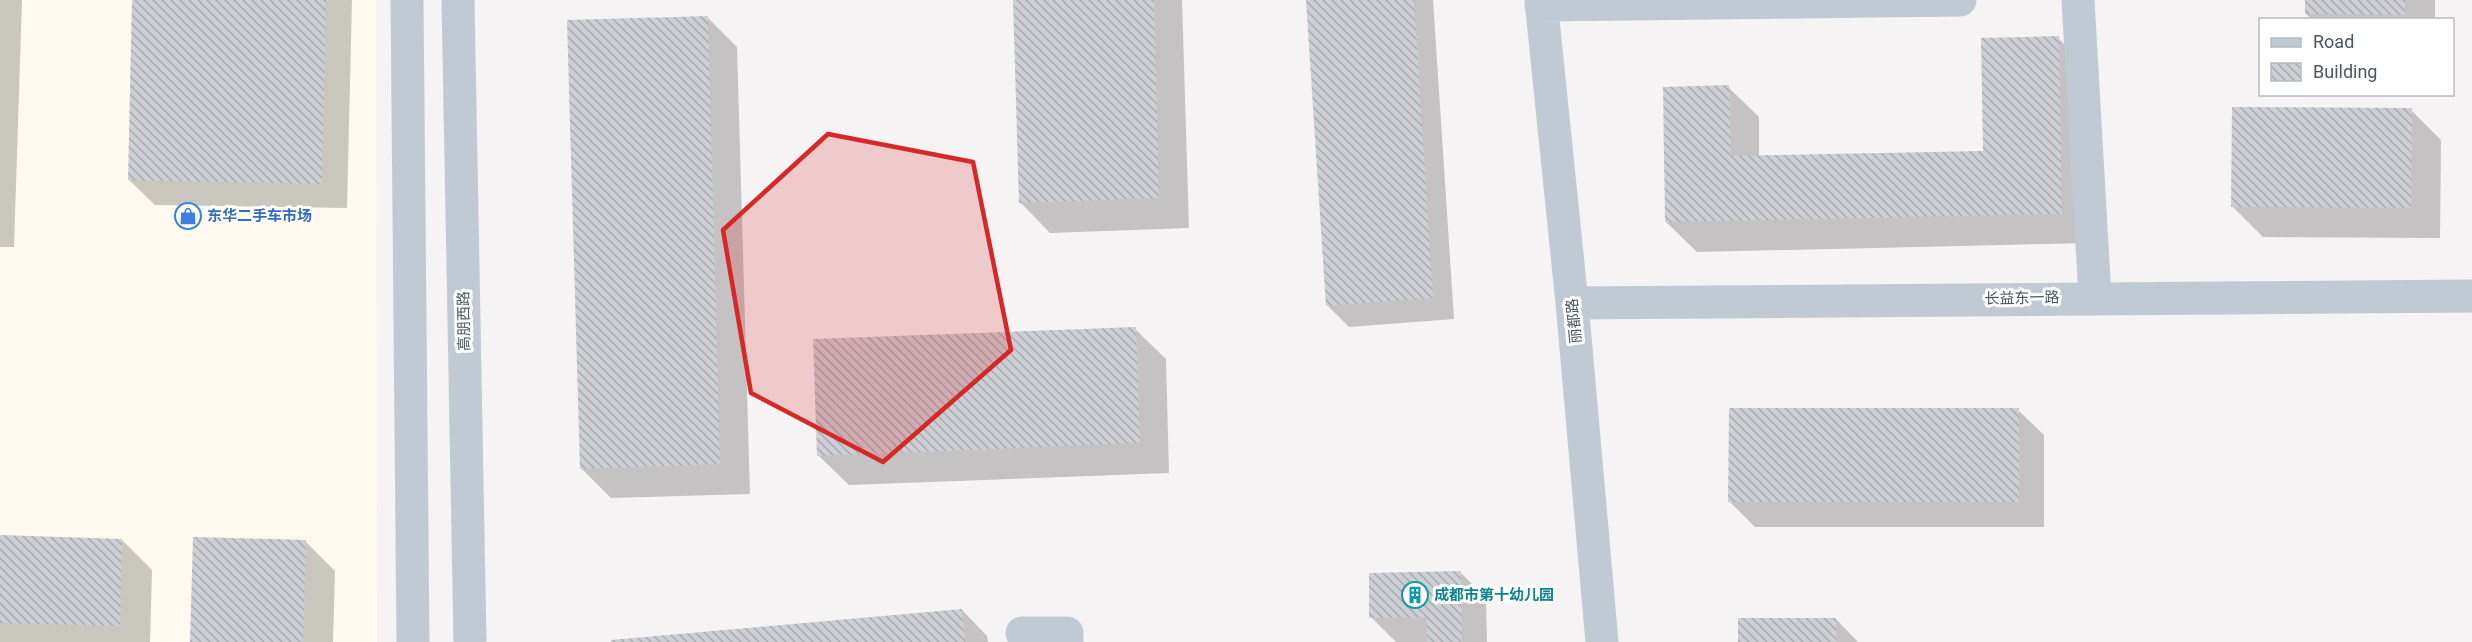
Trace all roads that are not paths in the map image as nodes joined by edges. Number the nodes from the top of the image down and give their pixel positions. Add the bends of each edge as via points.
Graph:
1 (407, 0) edge
2 (459, 0) edge
3 (1960, 0) edge
4 (2078, 0) edge
5 (1541, 3) edge
6 (2472, 296) edge
7 (2096, 297) junction
8 (1572, 303) junction
9 (1022, 633) dead end
10 (413, 642) edge
11 (470, 642) edge
12 (1067, 642) edge
13 (1602, 642) edge

1 - 10 street
2 - 11 street, 高朋西路
3 - 5 street
4 - 7 street
5 - 8 street, 丽都路
6 - 7 street, 长益东一路
7 - 8 street, 长益东一路
8 - 13 street, 丽都路
9 - 12 street via 1066,633

